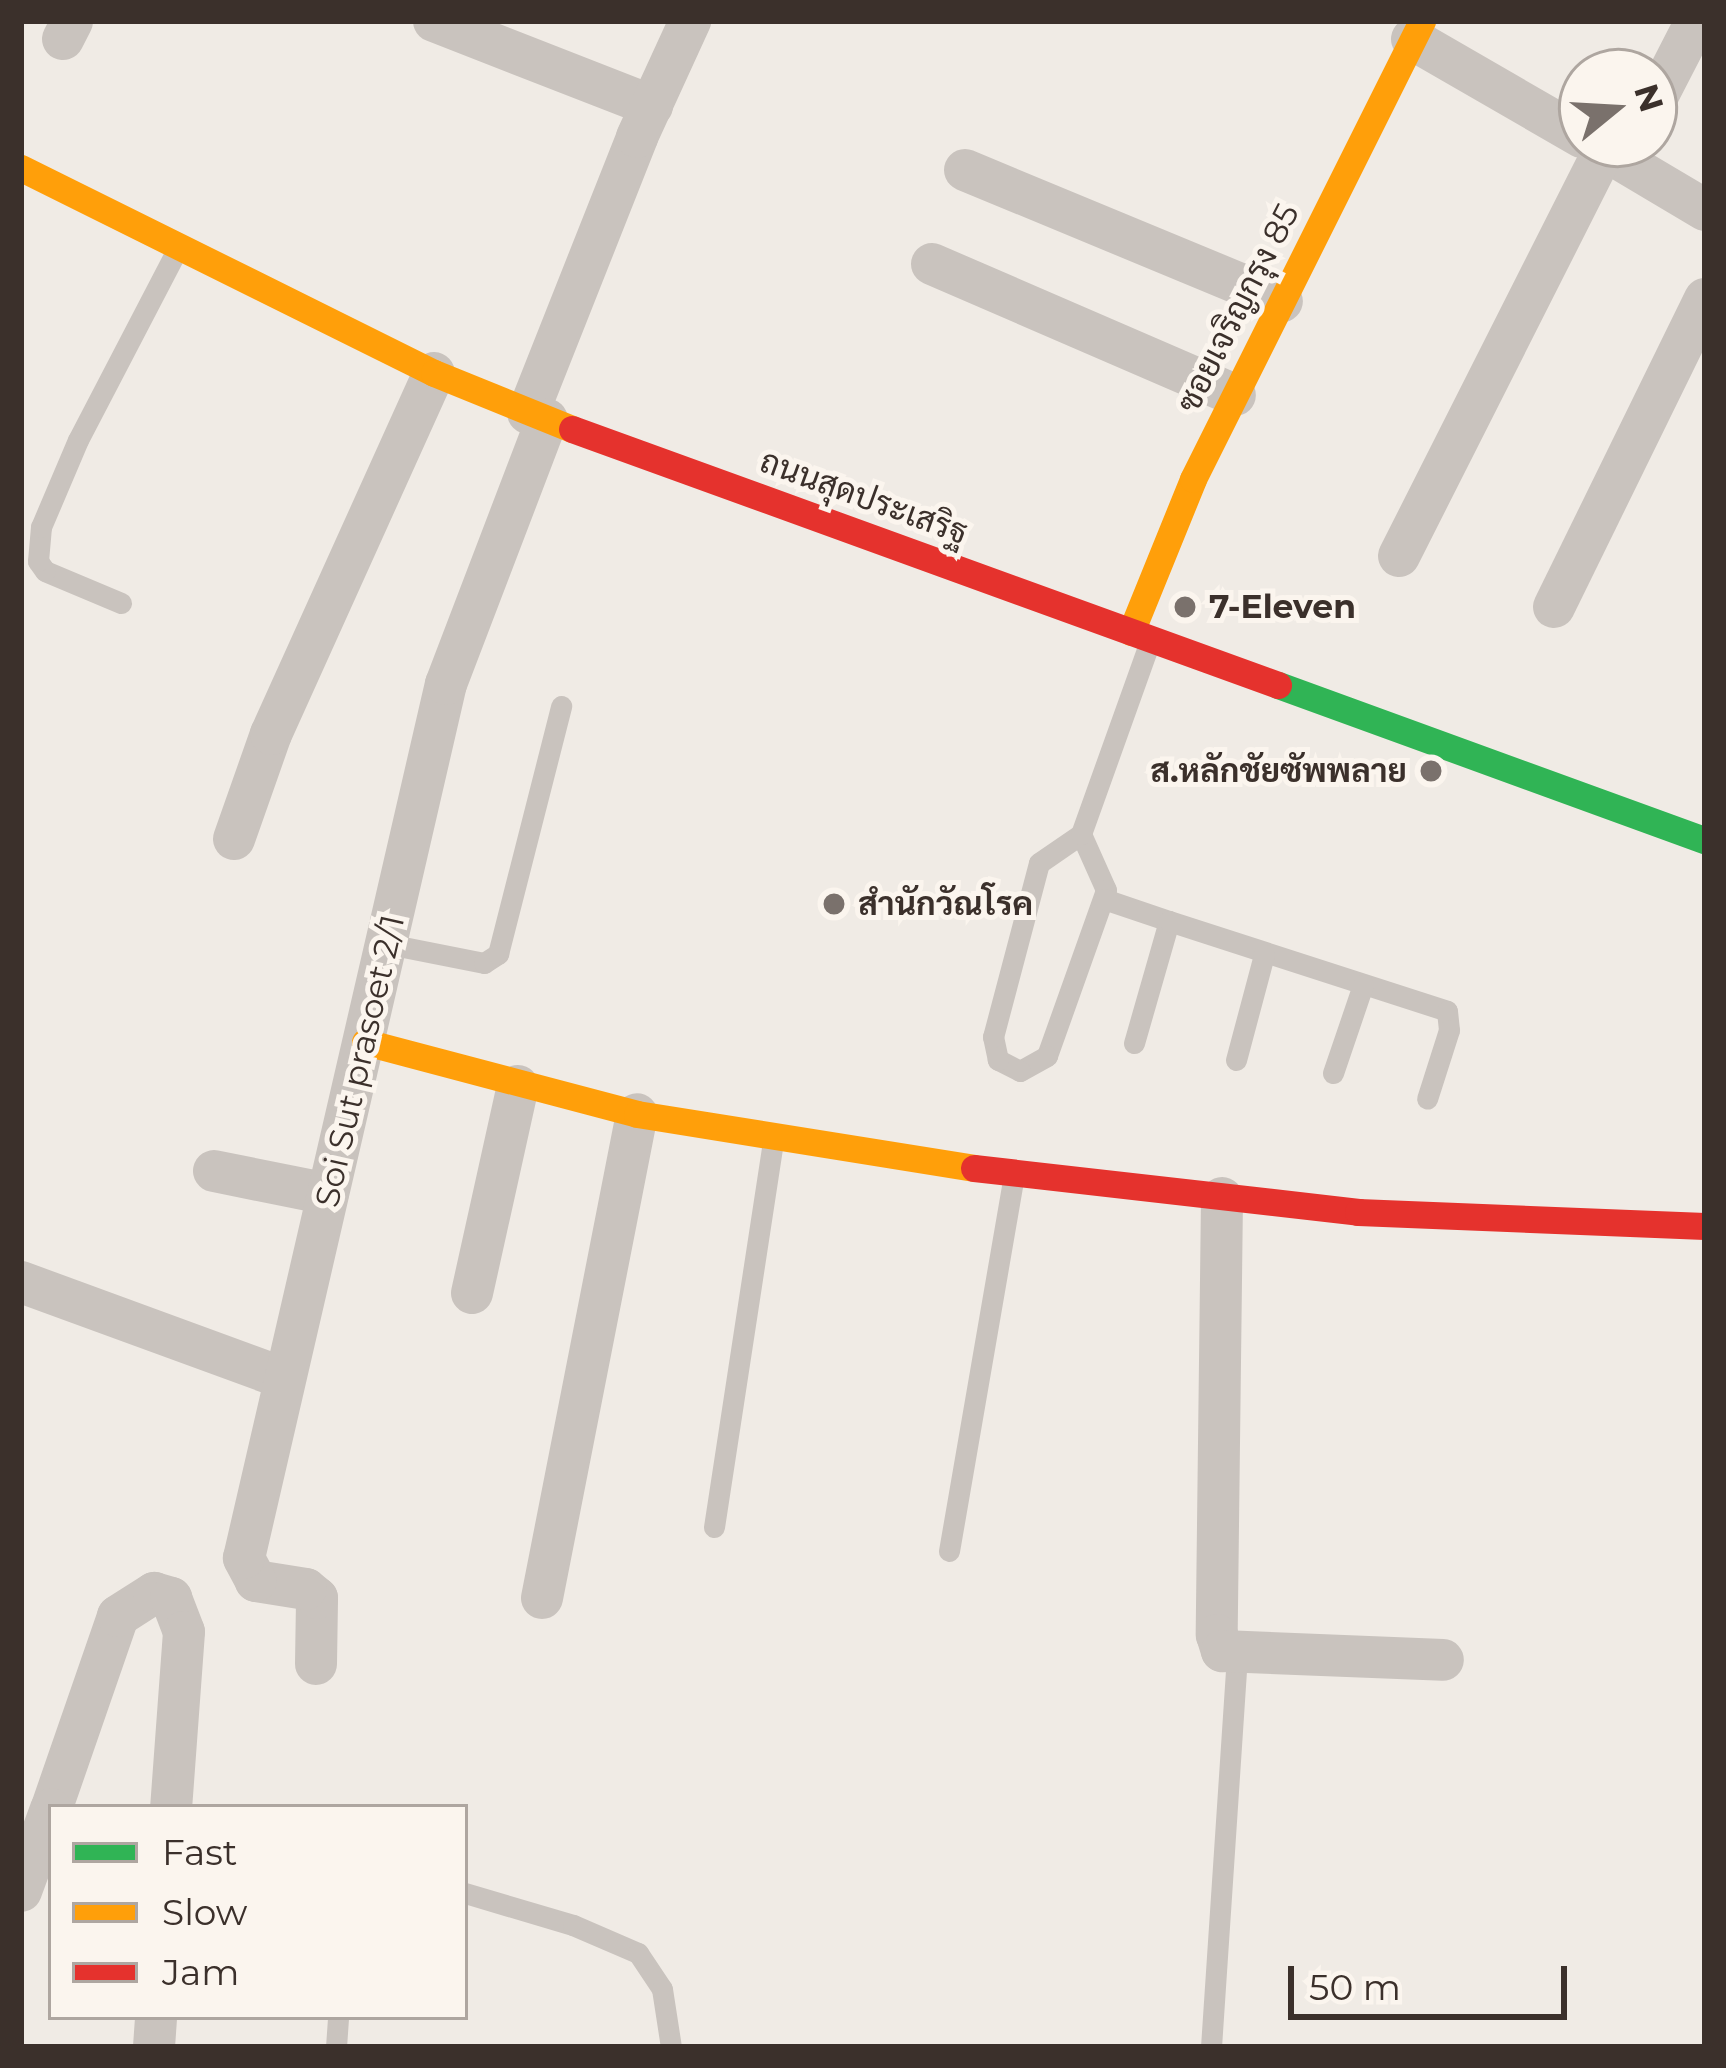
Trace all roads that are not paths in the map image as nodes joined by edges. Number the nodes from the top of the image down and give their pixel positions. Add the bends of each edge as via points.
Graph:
1 (434, 21) edge
2 (690, 21) edge
3 (1693, 27) dead end
4 (1417, 30) edge
5 (1678, 56) edge
6 (652, 106) junction
7 (1558, 118) edge
8 (21, 168) edge
9 (1597, 168) edge
10 (1639, 168) edge
11 (964, 170) dead end
12 (1705, 210) edge
13 (179, 245) junction
14 (932, 264) dead end
15 (1705, 299) edge
16 (1282, 301) junction
17 (434, 373) junction
18 (1234, 394) junction
19 (537, 416) junction
20 (1399, 556) dead end
21 (121, 603) dead end
22 (1554, 607) dead end
23 (1141, 636) junction
24 (561, 706) dead end
25 (1082, 834) junction
26 (234, 839) dead end
27 (1705, 840) edge
28 (1104, 898) junction
29 (1168, 921) junction
30 (388, 944) junction
31 (1264, 955) junction
32 (1363, 985) junction
33 (365, 1042) junction
34 (1134, 1043) dead end
35 (1236, 1060) dead end
36 (1333, 1073) dead end
37 (518, 1086) junction
38 (1427, 1099) dead end
39 (637, 1114) junction
40 (774, 1137) junction
41 (214, 1171) dead end
42 (1014, 1174) junction
43 (328, 1194) junction
44 (1222, 1198) junction
45 (1705, 1226) edge
46 (21, 1282) edge
47 (472, 1293) dead end
48 (283, 1378) junction
49 (714, 1527) dead end
50 (949, 1551) dead end
51 (542, 1598) dead end
52 (1237, 1655) junction
53 (1443, 1660) dead end
54 (316, 1664) dead end
55 (52, 1804) edge
56 (171, 1804) edge
57 (48, 1816) edge
58 (21, 1891) edge
59 (468, 1894) edge
60 (671, 2047) edge
61 (1211, 2047) edge

1 - 6 street
2 - 6 street, Soi Sut prasoet 2/1
3 - 5 street
4 - 7 street
4 - 16 street, ซอยเจริญกรุง 85
6 - 19 street, Soi Sut prasoet 2/1
8 - 13 street, ถนนสุดประเสริฐ
9 - 20 street
10 - 12 street
11 - 16 street
13 - 17 street, ถนนสุดประเสริฐ
13 - 21 lane via 41,527 38,561 45,571
14 - 18 street
15 - 22 street
16 - 18 street, ซอยเจริญกรุง 85
17 - 19 street, ถนนสุดประเสริฐ
17 - 26 street via 271,734
18 - 23 street, ซอยเจริญกรุง 85 via 1193,479
19 - 23 street, ถนนสุดประเสริฐ
19 - 30 street, Soi Sut prasoet 2/1 via 446,684
23 - 25 lane
23 - 27 street, ถนนสุดประเสริฐ
24 - 30 lane via 498,954 484,963
25 - 28 lane
25 - 28 lane via 1039,862 996,1015 998,1060 1020,1071 1047,1056
28 - 29 lane
29 - 31 lane
29 - 34 lane
30 - 33 street, Soi Sut prasoet 2/1
31 - 32 lane
31 - 35 lane
32 - 36 lane
32 - 38 lane via 1447,1011 1449,1030
33 - 37 street
33 - 43 street, Soi Sut prasoet 2/1
37 - 39 street
37 - 47 street
39 - 40 street
39 - 51 street
40 - 42 street
40 - 49 lane
41 - 43 street
42 - 44 street
42 - 50 lane
43 - 48 street, Soi Sut prasoet 2/1
44 - 45 street via 1358,1212
44 - 52 street via 1217,1635 1222,1651
46 - 48 street
48 - 54 street, Soi Sut prasoet 2/1 via 244,1558 256,1581 317,1598
52 - 53 street
52 - 61 lane
55 - 56 street via 118,1616 154,1593 171,1598 184,1632
57 - 58 street
59 - 60 lane via 638,1952 662,1989

